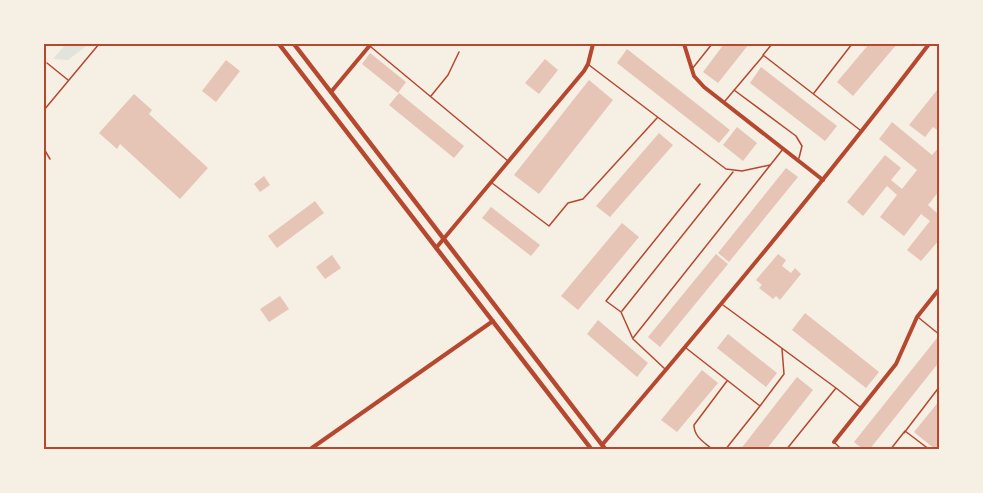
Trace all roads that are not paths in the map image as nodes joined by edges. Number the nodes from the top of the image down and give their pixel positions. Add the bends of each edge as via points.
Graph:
1 (99, 44) edge
2 (279, 44) edge
3 (294, 44) edge
4 (371, 44) edge
5 (593, 44) edge
6 (684, 44) edge
7 (712, 44) edge
8 (772, 44) edge
9 (852, 44) edge
10 (929, 44) edge
11 (459, 52) dead end
12 (763, 55) junction
13 (47, 63) dead end
14 (588, 64) junction
15 (692, 69) junction
16 (68, 81) junction
17 (734, 90) junction
18 (332, 92) junction
19 (813, 94) junction
20 (431, 96) junction
21 (724, 102) junction
22 (44, 110) edge
23 (657, 118) junction
24 (862, 132) junction
25 (44, 149) edge
26 (783, 149) junction
27 (50, 159) dead end
28 (509, 161) junction
29 (798, 161) junction
30 (771, 164) junction
31 (733, 171) junction
32 (823, 180) junction
33 (492, 182) junction
34 (700, 184) dead end
35 (446, 239) junction
36 (436, 248) junction
37 (939, 288) edge
38 (722, 304) junction
39 (621, 312) junction
40 (917, 317) junction
41 (494, 320) junction
42 (939, 335) edge
43 (633, 339) junction
44 (686, 347) junction
45 (782, 348) junction
46 (666, 370) junction
47 (728, 381) junction
48 (939, 386) edge
49 (837, 388) junction
50 (760, 406) junction
51 (861, 408) junction
52 (904, 433) junction
53 (834, 442) joint
54 (604, 447) edge
55 (309, 450) edge
56 (592, 450) edge
57 (597, 450) edge
58 (713, 450) edge
59 (725, 450) edge
60 (786, 450) edge
61 (842, 450) edge
62 (890, 450) edge
63 (930, 450) edge

1 - 16 lane
2 - 36 main road
3 - 18 main road
4 - 18 street
4 - 20 lane
5 - 14 street
6 - 15 street
7 - 15 lane
8 - 12 lane
9 - 19 lane
10 - 24 street
11 - 20 lane via 448,75
12 - 17 lane
12 - 19 lane
13 - 16 lane
14 - 23 lane
14 - 28 street
15 - 21 street via 704,87
16 - 22 lane
17 - 21 lane
17 - 29 lane via 796,135 802,146
18 - 35 main road
19 - 24 lane
20 - 28 lane
21 - 26 street
23 - 31 lane
23 - 33 lane via 583,199 568,202 549,226
24 - 32 street
25 - 27 lane
26 - 29 street
26 - 30 lane
28 - 33 street
29 - 32 street
30 - 31 lane via 756,170
30 - 43 lane
31 - 39 lane
32 - 38 street
33 - 35 street
34 - 39 lane via 606,301
35 - 36 street
35 - 54 main road
36 - 41 main road
37 - 40 street
38 - 44 street
38 - 45 lane
39 - 43 lane
40 - 42 lane
40 - 51 street via 896,364
41 - 55 street
41 - 56 main road
43 - 46 lane
44 - 46 street
44 - 47 lane
45 - 49 lane
45 - 50 lane via 784,374
46 - 54 street
47 - 50 lane
47 - 58 lane via 694,425 698,438
48 - 52 lane
49 - 51 lane
49 - 60 lane
50 - 59 lane
51 - 53 street
52 - 62 lane
52 - 63 lane via 905,430
53 - 61 lane
54 - 57 main road

